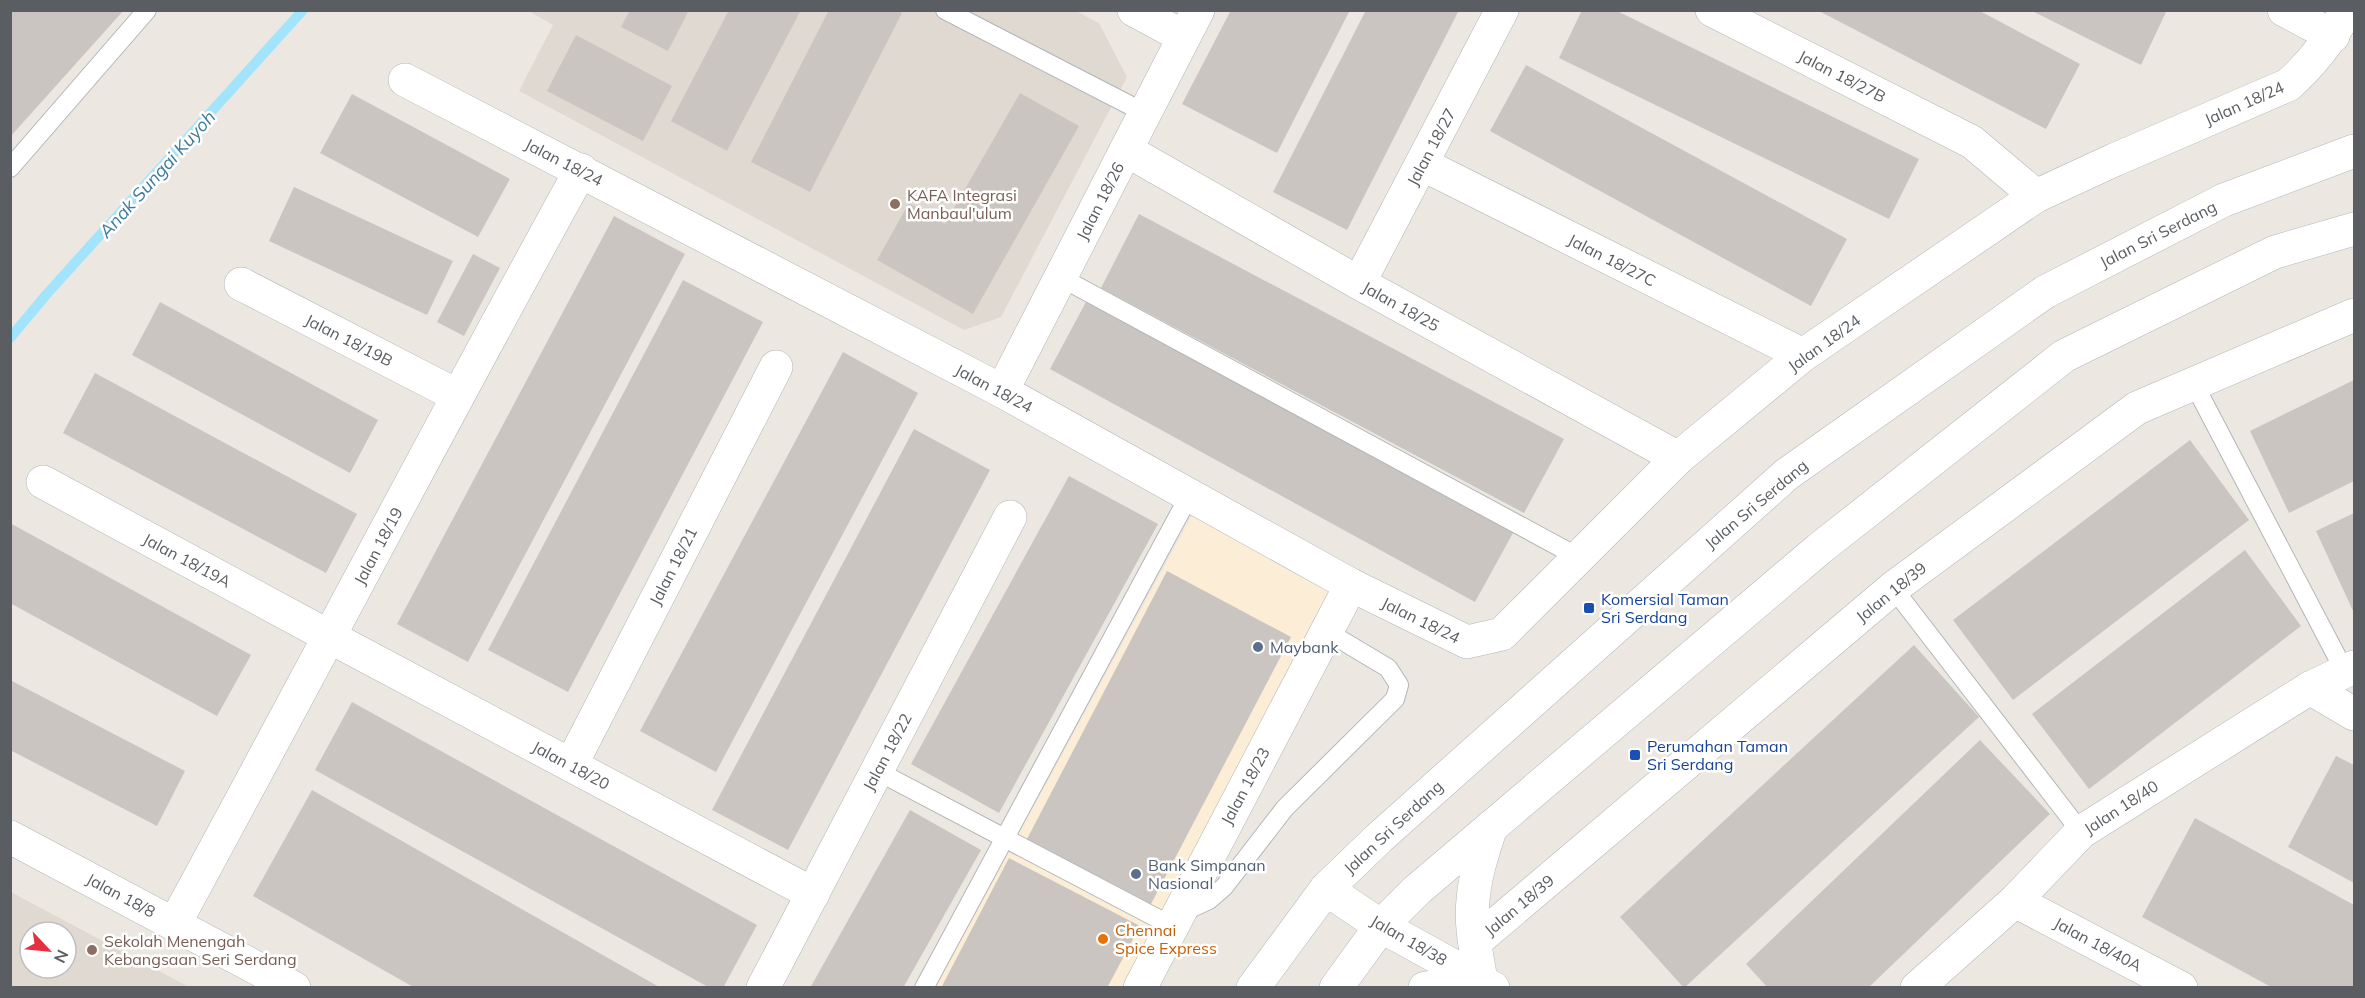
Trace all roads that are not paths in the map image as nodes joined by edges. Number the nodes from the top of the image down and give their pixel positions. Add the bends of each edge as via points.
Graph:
1 (147, 10) edge
2 (945, 10) edge
3 (1134, 10) edge
4 (1502, 10) edge
5 (1712, 10) edge
6 (2284, 10) edge
7 (2340, 23) edge
8 (1191, 24) edge
9 (405, 80) dead end
10 (1145, 113) junction
11 (1126, 150) junction
12 (2355, 151) edge
13 (1422, 164) junction
14 (10, 168) edge
15 (581, 170) junction
16 (2036, 196) junction
17 (2355, 229) edge
18 (1060, 277) junction
19 (1359, 283) junction
20 (242, 284) dead end
21 (2355, 315) edge
22 (1803, 356) junction
23 (776, 367) dead end
24 (2194, 384) junction
25 (1002, 391) junction
26 (456, 395) junction
27 (1678, 459) junction
28 (43, 482) dead end
29 (1189, 496) junction
30 (1010, 517) dead end
31 (1578, 557) junction
32 (1351, 585) junction
33 (1893, 588) junction
34 (1326, 631) junction
35 (330, 638) junction
36 (2350, 670) edge
37 (2310, 688) junction
38 (2355, 714) edge
39 (571, 765) junction
40 (877, 771) junction
41 (1491, 827) junction
42 (2081, 832) junction
43 (10, 837) edge
44 (1004, 838) junction
45 (1326, 889) junction
46 (813, 894) junction
47 (2015, 901) junction
48 (1175, 920) junction
49 (175, 923) junction
50 (1381, 926) junction
51 (1475, 942) junction
52 (1487, 984) edge
53 (294, 987) edge
54 (763, 987) edge
55 (924, 987) edge
56 (1140, 987) edge
57 (1253, 987) edge
58 (1336, 987) edge
59 (1425, 987) edge
60 (1917, 987) edge
61 (2181, 987) edge

1 - 14 lane
2 - 10 lane
3 - 8 street
4 - 13 street, Jalan 18/27
5 - 16 street, Jalan 18/27B via 1972,142
6 - 7 street
7 - 16 street, Jalan 18/24 via 2309,66 2288,85
8 - 10 street, Jalan 18/26
9 - 15 street, Jalan 18/24
10 - 11 street, Jalan 18/26
11 - 18 street, Jalan 18/26
11 - 19 street, Jalan 18/25
12 - 45 street, Jalan Sri Serdang via 2224,200 2045,292 1787,474
13 - 19 street, Jalan 18/27
13 - 22 street, Jalan 18/27C
15 - 25 street, Jalan 18/24
15 - 26 street, Jalan 18/19
16 - 22 street, Jalan 18/24
17 - 41 street via 2275,252 2064,356 1819,549
18 - 25 street, Jalan 18/26
18 - 31 lane
19 - 27 street, Jalan 18/25
20 - 26 street, Jalan 18/19B
21 - 24 street, Jalan 18/39
22 - 27 street, Jalan 18/24
23 - 39 street, Jalan 18/21
24 - 33 street, Jalan 18/39 via 2137,408
24 - 36 lane
25 - 29 street, Jalan 18/24
26 - 35 street, Jalan 18/19
27 - 31 street, Jalan 18/24
28 - 35 street, Jalan 18/19A
29 - 32 street, Jalan 18/24
29 - 44 lane
30 - 40 street, Jalan 18/22
31 - 32 street, Jalan 18/24 via 1502,634 1467,642
32 - 34 street, Jalan 18/23
33 - 42 lane
33 - 51 street, Jalan 18/39
34 - 48 street, Jalan 18/23
34 - 48 lane via 1388,668 1399,685 1395,699 1285,808 1224,886
35 - 39 street, Jalan 18/20
35 - 49 street, Jalan 18/19
36 - 37 street, Jalan 18/40
37 - 38 street
37 - 42 street, Jalan 18/40
39 - 46 street, Jalan 18/20
40 - 44 lane
40 - 46 street, Jalan 18/22
41 - 50 street via 1416,890
41 - 51 street via 1479,862 1472,902
42 - 47 street, Jalan 18/40
43 - 49 street, Jalan 18/8
44 - 48 lane
44 - 55 lane
45 - 50 street, Jalan 18/38
45 - 57 street, Jalan Sri Serdang
46 - 54 street, Jalan 18/22
47 - 60 street, Jalan 18/40
47 - 61 street, Jalan 18/40A
48 - 56 street, Jalan 18/23
49 - 53 street, Jalan 18/8
50 - 52 street, Jalan 18/38
50 - 58 street
51 - 52 street
52 - 59 street

